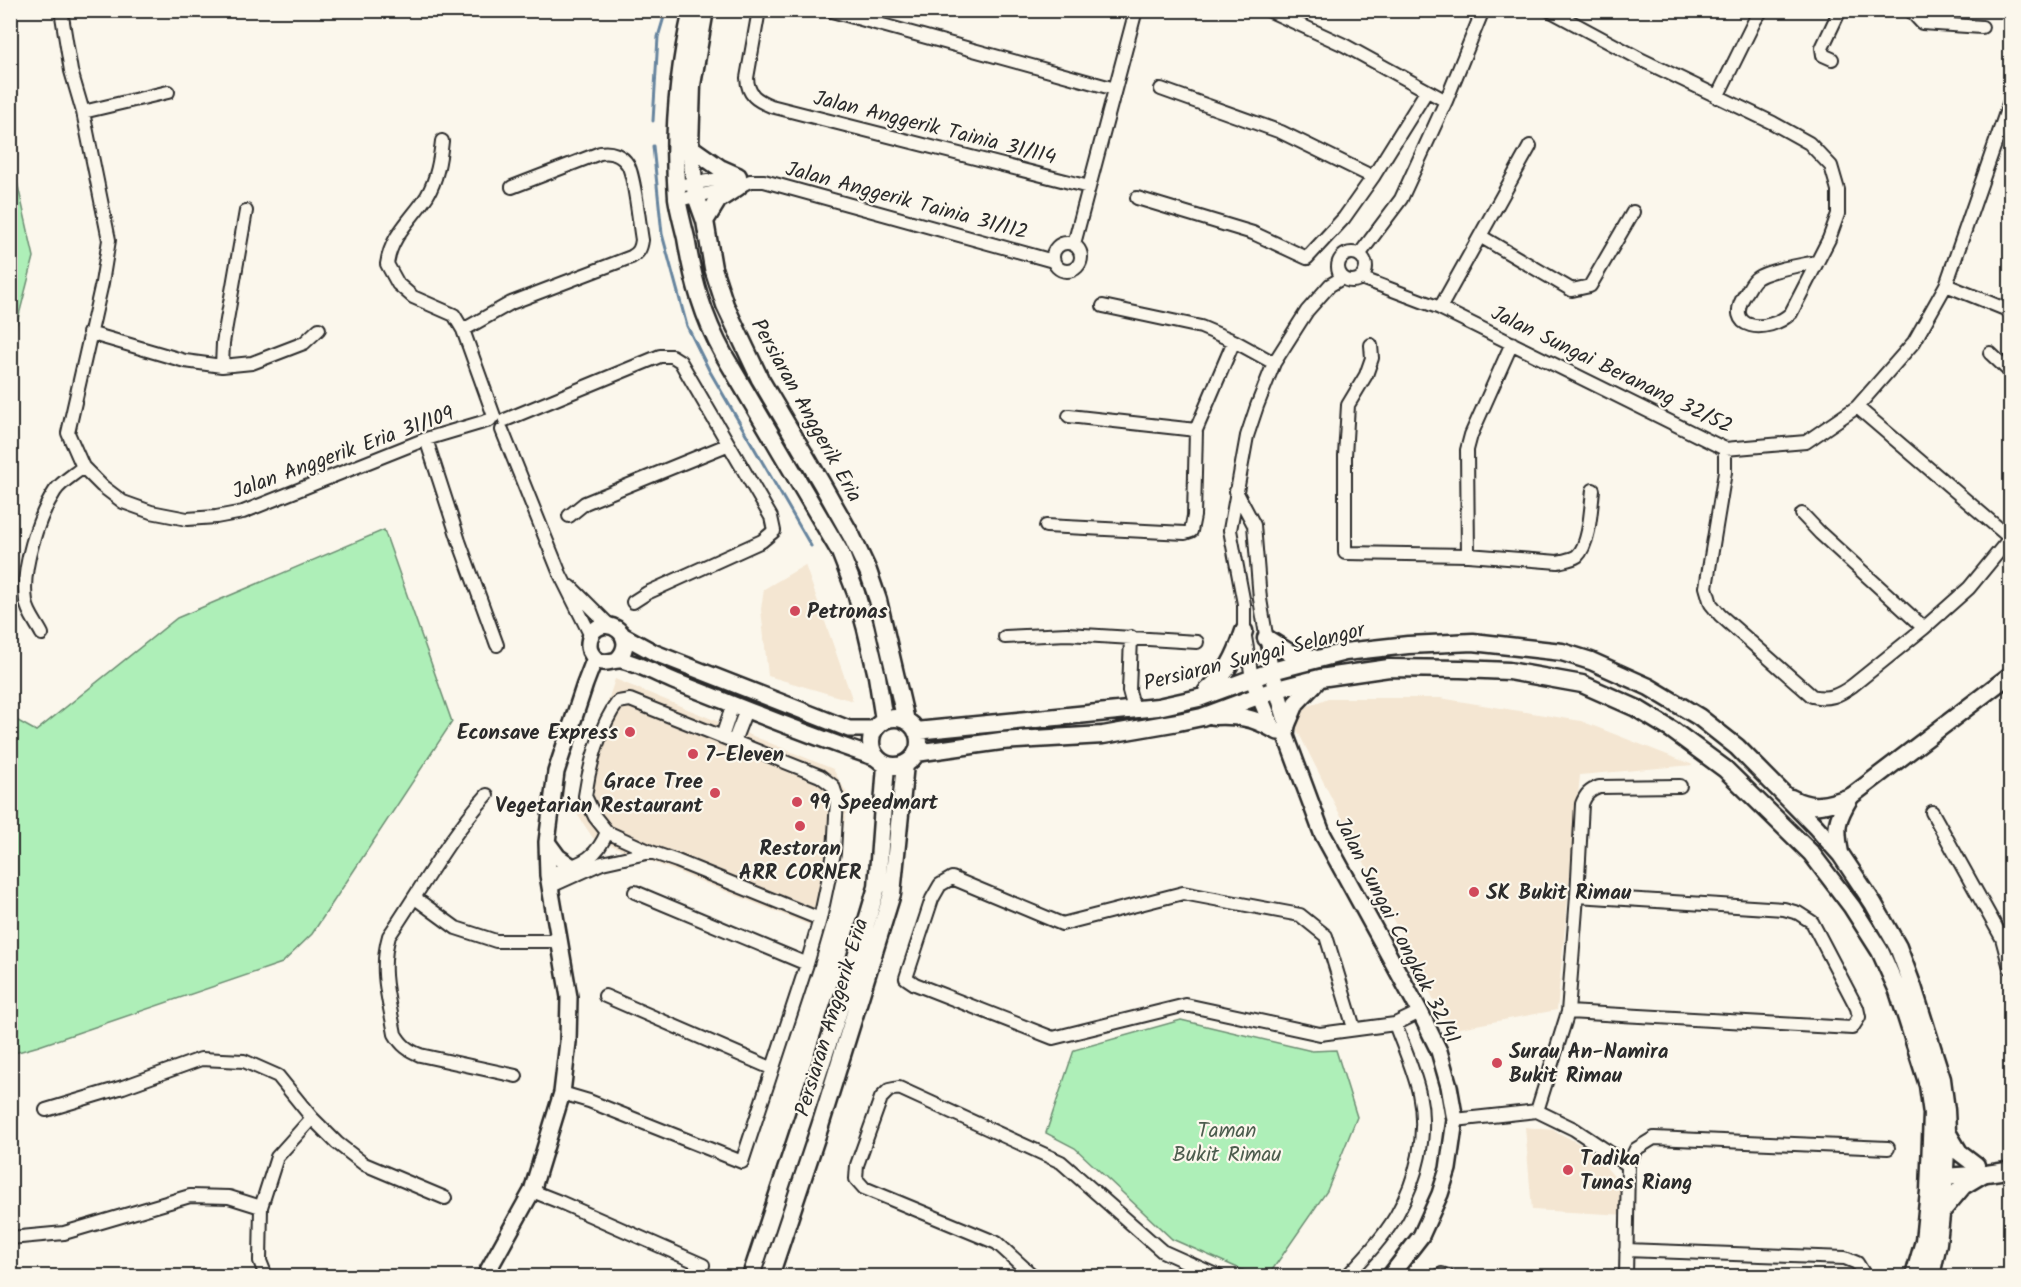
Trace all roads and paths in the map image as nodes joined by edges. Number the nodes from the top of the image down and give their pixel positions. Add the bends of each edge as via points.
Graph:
1 (61, 10) edge
2 (692, 10) edge
3 (705, 10) edge
4 (759, 10) edge
5 (828, 10) edge
6 (1136, 10) edge
7 (1268, 10) edge
8 (1483, 10) edge
9 (1549, 10) edge
10 (1762, 10) edge
11 (1840, 10) edge
12 (1910, 10) edge
13 (1982, 27) dead end
14 (1832, 59) dead end
15 (1115, 89) junction
16 (1161, 89) dead end
17 (168, 92) dead end
18 (1426, 92) junction
19 (1717, 97) junction
20 (1446, 101) junction
21 (2010, 101) edge
22 (83, 112) junction
23 (442, 141) dead end
24 (1530, 146) dead end
25 (690, 147) junction
26 (1373, 177) junction
27 (742, 181) junction
28 (512, 187) dead end
29 (1089, 187) junction
30 (695, 190) junction
31 (677, 193) junction
32 (1137, 198) dead end
33 (246, 212) dead end
34 (1634, 212) dead end
35 (705, 220) junction
36 (1480, 237) junction
37 (1074, 244) junction
38 (1359, 255) junction
39 (1053, 261) junction
40 (1816, 262) junction
41 (1342, 278) junction
42 (1361, 278) junction
43 (1946, 285) junction
44 (1103, 306) dead end
45 (1440, 308) junction
46 (2010, 311) edge
47 (319, 329) dead end
48 (463, 330) junction
49 (89, 333) junction
50 (1234, 341) junction
51 (1512, 343) junction
52 (1371, 345) dead end
53 (1990, 353) dead end
54 (1274, 363) junction
55 (222, 366) junction
56 (2010, 372) edge
57 (1857, 407) junction
58 (1069, 416) dead end
59 (498, 421) junction
60 (1196, 430) junction
61 (426, 439) junction
62 (727, 445) junction
63 (1725, 449) junction
64 (83, 467) junction
65 (1593, 490) dead end
66 (1236, 491) junction
67 (1802, 514) dead end
68 (569, 516) dead end
69 (1046, 526) dead end
70 (2010, 538) edge
71 (1257, 555) junction
72 (1468, 555) junction
73 (1234, 559) junction
74 (560, 574) junction
75 (633, 602) dead end
76 (610, 626) junction
77 (1924, 628) junction
78 (1244, 631) junction
79 (42, 634) dead end
80 (591, 636) junction
81 (624, 636) junction
82 (1005, 637) dead end
83 (1131, 637) junction
84 (1266, 638) junction
85 (1197, 642) dead end
86 (497, 645) dead end
87 (1320, 659) junction
88 (607, 660) junction
89 (1272, 671) junction
90 (2010, 675) edge
91 (1252, 678) junction
92 (1320, 678) junction
93 (1277, 689) junction
94 (1259, 695) junction
95 (1199, 698) junction
96 (740, 707) junction
97 (1134, 708) junction
98 (1202, 717) junction
99 (879, 725) junction
100 (911, 726) junction
101 (1282, 730) junction
102 (728, 739) junction
103 (910, 758) junction
104 (882, 761) junction
105 (1680, 786) dead end
106 (1782, 793) junction
107 (487, 795) dead end
108 (1850, 797) junction
109 (1932, 812) dead end
110 (1816, 827) junction
111 (607, 832) junction
112 (548, 842) junction
113 (651, 852) junction
114 (1811, 853) junction
115 (1841, 855) junction
116 (572, 866) junction
117 (548, 881) junction
118 (635, 892) dead end
119 (1577, 896) junction
120 (415, 898) junction
121 (820, 919) junction
122 (2006, 936) edge
123 (560, 940) junction
124 (807, 964) junction
125 (2010, 968) edge
126 (1906, 989) junction
127 (605, 996) dead end
128 (1420, 1012) junction
129 (1568, 1012) junction
130 (1395, 1024) junction
131 (1354, 1028) junction
132 (771, 1068) junction
133 (516, 1076) dead end
134 (562, 1093) junction
135 (46, 1110) dead end
136 (1537, 1111) junction
137 (312, 1118) junction
138 (1455, 1120) junction
139 (1947, 1131) junction
140 (1888, 1148) dead end
141 (2010, 1160) edge
142 (1628, 1165) junction
143 (1979, 1170) junction
144 (2010, 1170) edge
145 (1937, 1172) junction
146 (532, 1191) junction
147 (445, 1198) dead end
148 (261, 1207) junction
149 (1941, 1212) junction
150 (10, 1238) edge
151 (1626, 1250) junction
152 (484, 1275) edge
153 (266, 1276) edge
154 (700, 1276) edge
155 (751, 1276) edge
156 (770, 1276) edge
157 (1034, 1276) edge
158 (1218, 1276) edge
159 (1347, 1276) edge
160 (1390, 1276) edge
161 (1626, 1276) edge
162 (1864, 1276) edge
163 (1914, 1276) edge
164 (1931, 1276) edge

1 - 22 street, Jalan Anggerik Eria 31/109 via 71,71
2 - 31 main road, Persiaran Anggerik Eria via 678,104
3 - 25 main road, Persiaran Anggerik Eria via 690,99
4 - 29 street, Jalan Anggerik Tainia 31/114 via 747,78 747,87 755,99
5 - 15 street
6 - 15 street
7 - 18 street via 1344,45
8 - 20 street
9 - 19 street
10 - 19 street
11 - 14 street via 1822,48 1823,55
12 - 13 street via 1922,23
15 - 29 street
16 - 26 street via 1281,132
17 - 22 street
18 - 20 street
18 - 26 street
19 - 40 street via 1809,144 1831,166 1838,190 1838,214
20 - 38 street via 1401,199
21 - 43 street, Jalan Sungai Beranang 32/52
22 - 49 street, Jalan Anggerik Eria 31/109 via 109,240
23 - 48 street via 441,160 430,190 393,243 387,264 398,284 413,297 454,315
24 - 36 street
25 - 27 main road
25 - 30 main road, Persiaran Anggerik Eria
26 - 32 street via 1344,218 1307,258 1253,232
27 - 30 street, Jalan Anggerik Tainia 31/112
27 - 35 main road via 718,200
27 - 39 street, Jalan Anggerik Tainia 31/112 via 764,181
28 - 48 street via 600,153 618,155 631,171 641,246 631,257 511,303
29 - 37 street
30 - 31 street, Jalan Anggerik Tainia 31/112
30 - 35 main road, Persiaran Anggerik Eria
31 - 99 main road, Persiaran Anggerik Eria via 691,268 709,328 840,552 848,573 878,676
33 - 55 street
34 - 36 street via 1590,286 1572,290
35 - 100 main road, Persiaran Anggerik Eria via 716,277 737,331 868,572
36 - 45 street
37 - 39 street via 1057,247
37 - 39 street via 1082,257 1076,269 1062,271
38 - 41 street via 1348,253 1342,257 1338,267
38 - 42 street via 1366,267
40 - 40 street via 1791,313 1783,321 1761,328 1740,318 1738,308 1757,278
41 - 42 street
41 - 54 street via 1306,311
42 - 45 street, Jalan Sungai Beranang 32/52
43 - 46 street
43 - 57 street, Jalan Sungai Beranang 32/52 via 1914,342
44 - 50 street via 1202,327
45 - 51 street, Jalan Sungai Beranang 32/52
47 - 55 street via 304,343 273,355 252,363
48 - 59 street
49 - 55 street via 185,362
49 - 64 street, Jalan Anggerik Eria 31/109 via 68,433
50 - 54 street
50 - 60 street
51 - 63 street, Jalan Sungai Beranang 32/52
51 - 72 street via 1467,450
52 - 72 street via 1372,358 1366,375 1348,405 1345,554
53 - 56 street
54 - 66 street via 1247,436
57 - 63 street, Jalan Sungai Beranang 32/52 via 1806,442
57 - 70 street
58 - 60 street
59 - 61 street, Jalan Anggerik Eria 31/109
59 - 62 street, Jalan Anggerik Eria 31/109 via 666,354 680,361
59 - 74 street
60 - 69 street via 1191,531
61 - 64 street, Jalan Anggerik Eria 31/109 via 243,512 216,517 186,519 123,502
61 - 86 street
62 - 68 street via 585,503
62 - 75 street, Jalan Anggerik Eria 31/109 via 771,517 774,531 762,542
63 - 77 street via 1725,472 1706,586 1716,610 1754,646 1805,691 1825,699 1852,687
64 - 79 street via 56,489 29,553 26,603
65 - 72 street via 1586,540 1578,555 1569,560
66 - 71 street via 1254,525
66 - 73 street via 1230,530
67 - 77 street
70 - 77 street via 1969,588
71 - 73 street
71 - 84 street
73 - 78 street via 1244,604
74 - 76 street
74 - 80 street
76 - 80 street via 599,628
76 - 81 street
78 - 91 street
78 - 95 main road via 1234,662
80 - 88 street via 589,648
81 - 88 street via 625,648
81 - 99 street via 655,653 849,729
82 - 83 street
83 - 85 street
83 - 97 street via 1130,691
84 - 87 main road via 1290,653
84 - 89 street
87 - 89 main road, Persiaran Sungai Selangor
87 - 106 main road, Persiaran Sungai Selangor via 1377,648 1473,642 1562,652 1649,687 1690,712 1737,747
88 - 96 street
88 - 112 street via 581,697 556,771
89 - 91 main road, Persiaran Sungai Selangor
89 - 93 street
90 - 108 street
91 - 94 street
91 - 95 main road, Persiaran Sungai Selangor
92 - 93 main road, Persiaran Sungai Selangor
92 - 101 main road via 1296,703
92 - 114 main road, Persiaran Sungai Selangor via 1389,668 1461,669 1509,671 1582,684 1636,708 1725,769
93 - 94 main road, Persiaran Sungai Selangor
93 - 101 street
94 - 98 main road, Persiaran Sungai Selangor
94 - 101 street
95 - 97 main road, Persiaran Sungai Selangor
96 - 102 street
96 - 104 street
97 - 100 main road, Persiaran Sungai Selangor
98 - 101 main road via 1245,717
98 - 103 main road, Persiaran Sungai Selangor via 1103,735 1001,741
99 - 100 main road via 899,718
99 - 104 main road via 871,744
100 - 103 main road via 918,738
101 - 128 street, Jalan Sungai Congkak 32/41 via 1322,833
102 - 111 street via 630,700 618,702 610,712 595,754 585,796
102 - 121 street via 820,776 833,786 837,798 834,853
103 - 104 main road via 896,766
103 - 156 main road, Persiaran Anggerik Eria via 892,894
104 - 155 main road, Persiaran Anggerik Eria via 877,887
105 - 119 street via 1589,790 1582,804
106 - 108 main road via 1799,803 1815,806
106 - 110 main road, Persiaran Sungai Selangor
107 - 120 street
108 - 110 main road
108 - 115 main road via 1836,827
109 - 122 street
110 - 114 main road
110 - 115 main road, Persiaran Sungai Selangor
111 - 113 street
111 - 116 street via 596,853
112 - 116 street via 558,857
112 - 117 street
113 - 117 street
113 - 121 street
114 - 126 main road, Persiaran Sungai Selangor
115 - 126 main road, Persiaran Sungai Selangor via 1898,947
116 - 117 street
117 - 123 street
118 - 124 street
119 - 129 street
119 - 129 street via 1798,913 1812,922 1859,1017 1852,1028
120 - 123 street via 456,928 496,941
120 - 133 street via 389,936 383,967 400,1044 420,1055
121 - 124 street
122 - 125 street
123 - 134 street via 569,997
124 - 132 street
126 - 139 main road, Persiaran Sungai Selangor via 1942,1079
126 - 145 main road, Persiaran Sungai Selangor via 1928,1085
127 - 132 street
128 - 130 street
128 - 138 street, Jalan Sungai Congkak 32/41 via 1439,1051
129 - 136 street
130 - 131 street
130 - 159 street via 1419,1094 1422,1134 1418,1162 1396,1216
131 - 131 street via 1320,1034 1186,1005 1053,1038 906,978 932,899 940,885 952,878 1062,924 1183,893 1300,915 1326,936
132 - 134 street via 742,1162
134 - 146 street
135 - 137 street via 201,1059 224,1059 244,1061 278,1076
136 - 138 street
136 - 142 street via 1574,1129
137 - 147 street via 364,1164
137 - 148 street via 278,1157
138 - 160 street, Jalan Sungai Congkak 32/41 via 1440,1194 1421,1236
139 - 143 main road via 1959,1152
139 - 145 main road, Persiaran Sungai Selangor
140 - 142 street via 1654,1138 1636,1149
141 - 143 street
142 - 151 street
143 - 144 street
143 - 145 street
143 - 149 main road
145 - 149 main road, Persiaran Sungai Selangor
145 - 163 main road, Persiaran Sungai Selangor
146 - 152 street
146 - 154 street via 703,1265
148 - 150 street via 229,1197 190,1196 64,1233
148 - 153 street via 260,1261
149 - 164 main road, Persiaran Sungai Selangor
151 - 161 street
151 - 162 street via 1845,1258 1857,1263
157 - 158 street via 997,1243 864,1188 856,1179 857,1165 881,1098 889,1090 899,1088 1061,1162 1162,1251

